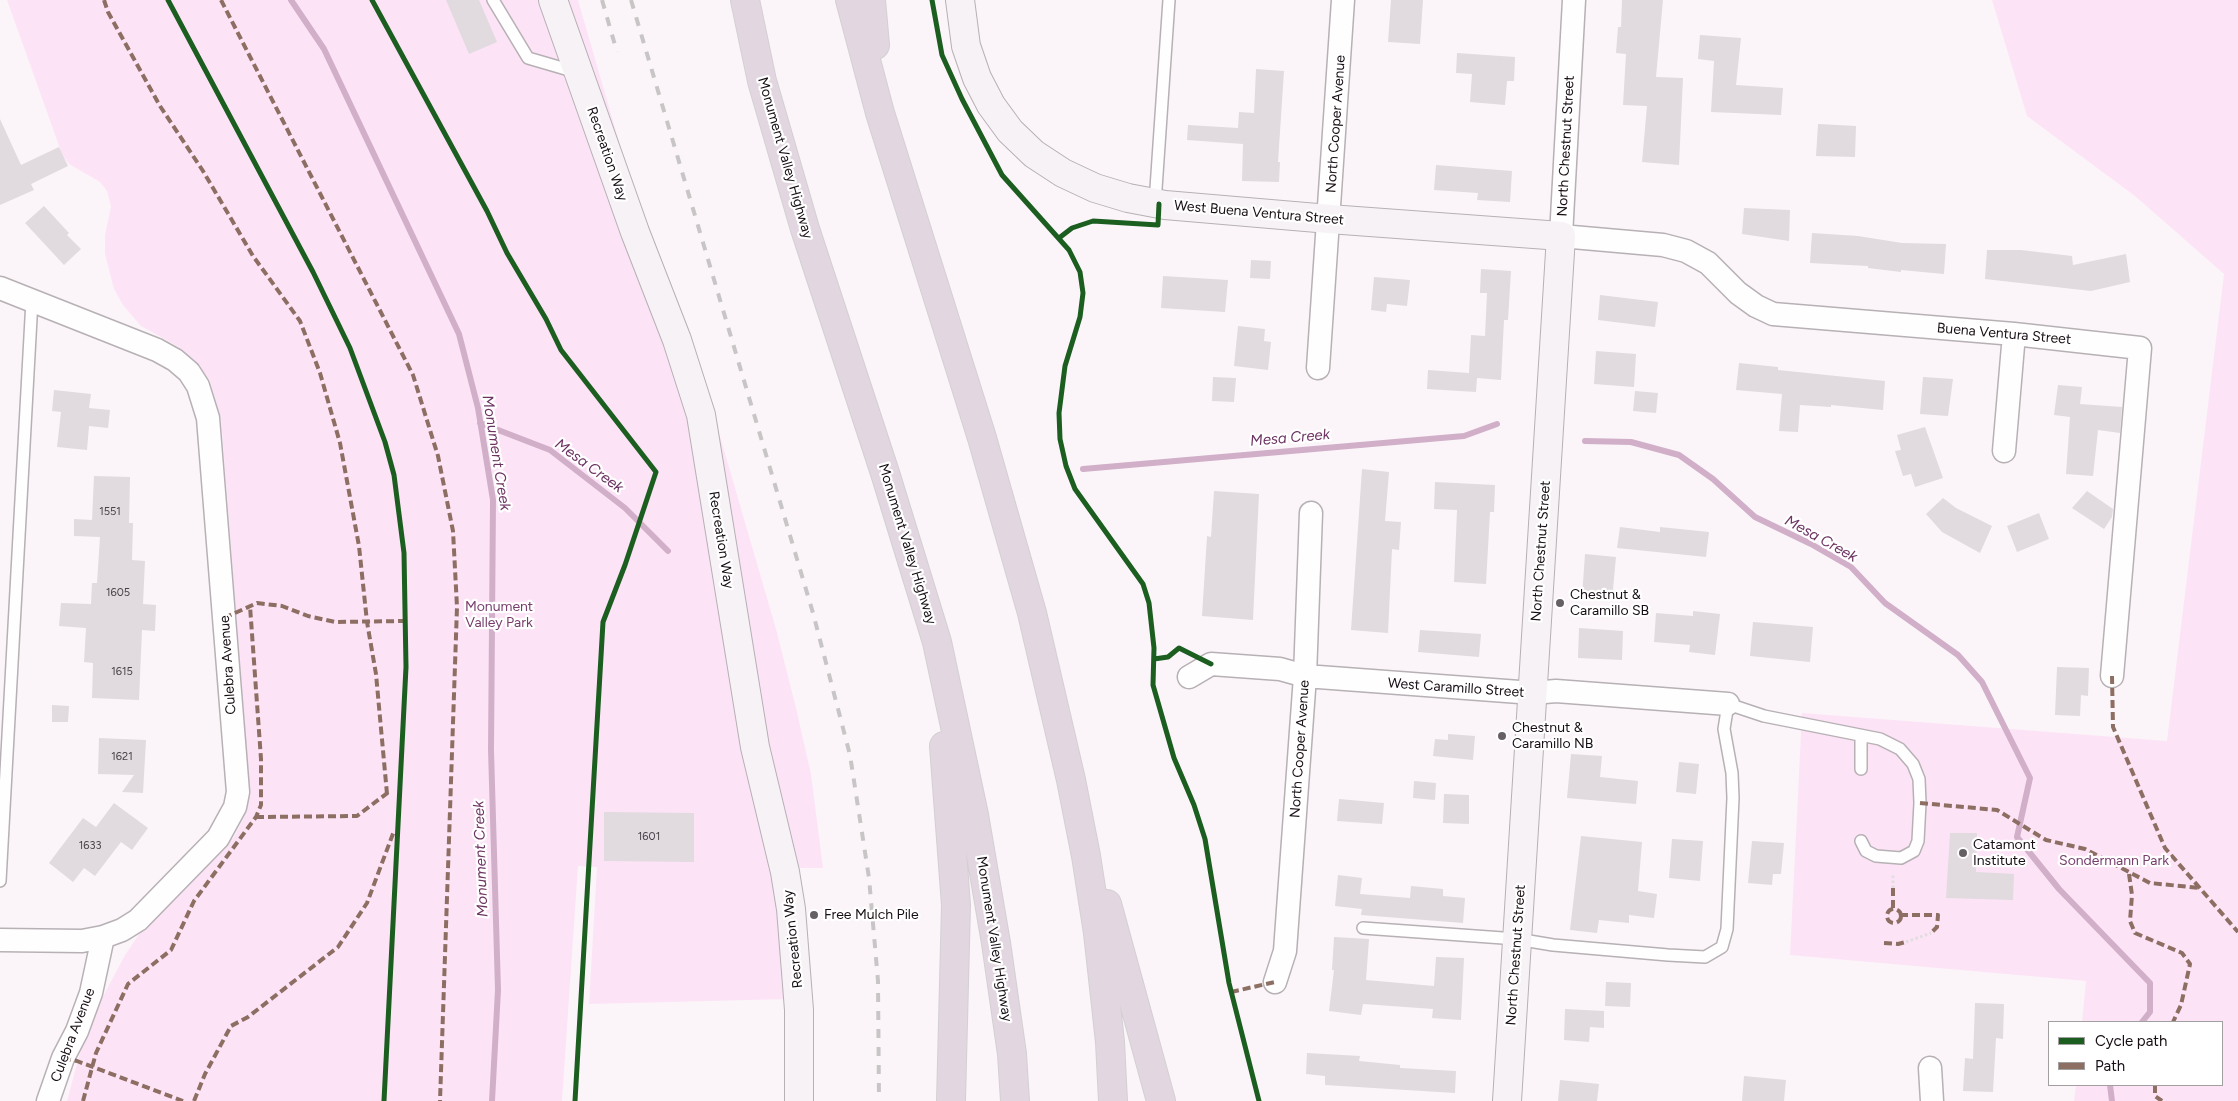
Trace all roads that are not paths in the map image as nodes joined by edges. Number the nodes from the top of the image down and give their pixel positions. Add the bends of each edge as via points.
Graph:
1 (493, 0) edge
2 (553, 0) edge
3 (745, 0) edge
4 (850, 0) edge
5 (872, 0) edge
6 (960, 0) edge
7 (1169, 0) edge
8 (1344, 0) edge
9 (1574, 0) edge
10 (579, 73) junction
11 (880, 113) junction
12 (1155, 203) junction
13 (1329, 219) junction
14 (1561, 236) junction
15 (0, 288) edge
16 (32, 300) junction
17 (2014, 334) junction
18 (1318, 368) dead end
19 (2004, 451) dead end
20 (1311, 513) dead end
21 (937, 642) junction
22 (1305, 676) junction
23 (2112, 676) dead end
24 (1189, 677) dead end
25 (1533, 694) junction
26 (1728, 704) junction
27 (1861, 736) junction
28 (1862, 769) dead end
29 (1071, 780) junction
30 (1861, 841) dead end
31 (0, 881) edge
32 (1364, 928) dead end
33 (103, 937) junction
34 (1517, 939) junction
35 (0, 940) edge
36 (1275, 982) dead end
37 (1930, 1068) dead end
38 (48, 1101) edge
39 (799, 1101) edge
40 (952, 1101) edge
41 (1015, 1101) edge
42 (1113, 1101) edge
43 (1161, 1101) edge
44 (1507, 1101) edge
45 (1932, 1101) edge

1 - 10 lane via 528,58
2 - 10 main road, Recreation Way
3 - 21 highway, Monument Valley Highway via 762,81 805,228
4 - 11 highway
5 - 11 highway
6 - 12 main road, West Buena Ventura Street via 966,46 976,78 1010,131 1034,154 1063,173 1095,188
7 - 12 lane
8 - 13 street, North Cooper Avenue
9 - 14 street, North Chestnut Street
10 - 39 main road, Recreation Way via 635,232 678,340 701,415 754,748 791,908 799,1010
11 - 29 highway via 982,438 1024,586
12 - 13 main road, West Buena Ventura Street
13 - 14 main road, West Buena Ventura Street
13 - 18 street, North Cooper Avenue
14 - 17 street, Buena Ventura Street via 1663,245 1686,251 1708,264 1738,293 1773,314
14 - 25 main road, North Chestnut Street
15 - 16 street, Culebra Avenue
16 - 31 lane
16 - 33 street, Culebra Avenue via 175,360 190,372 198,386 208,418 238,792 235,807 218,838 154,905 138,920
17 - 19 street
17 - 23 street, Buena Ventura Street via 2140,348
20 - 22 street, North Cooper Avenue
21 - 40 highway via 956,905
21 - 41 highway, Monument Valley Highway via 974,815 1012,1054
22 - 24 street, West Caramillo Street via 1280,669 1211,664
22 - 25 street, West Caramillo Street
22 - 36 street, North Cooper Avenue via 1285,951
25 - 26 street, West Caramillo Street via 1556,691
25 - 34 main road, North Chestnut Street
26 - 27 lane via 1764,716
26 - 34 lane via 1724,729 1733,798 1727,929 1722,947 1706,957
27 - 28 lane
27 - 30 lane via 1880,739 1900,749 1913,764 1919,779 1920,804 1918,841 1914,851 1901,858 1876,856 1866,851
29 - 42 highway via 1098,933
29 - 43 highway
32 - 34 lane
33 - 35 street via 82,941
33 - 38 street, Culebra Avenue via 91,992
34 - 44 main road, North Chestnut Street
37 - 45 street

